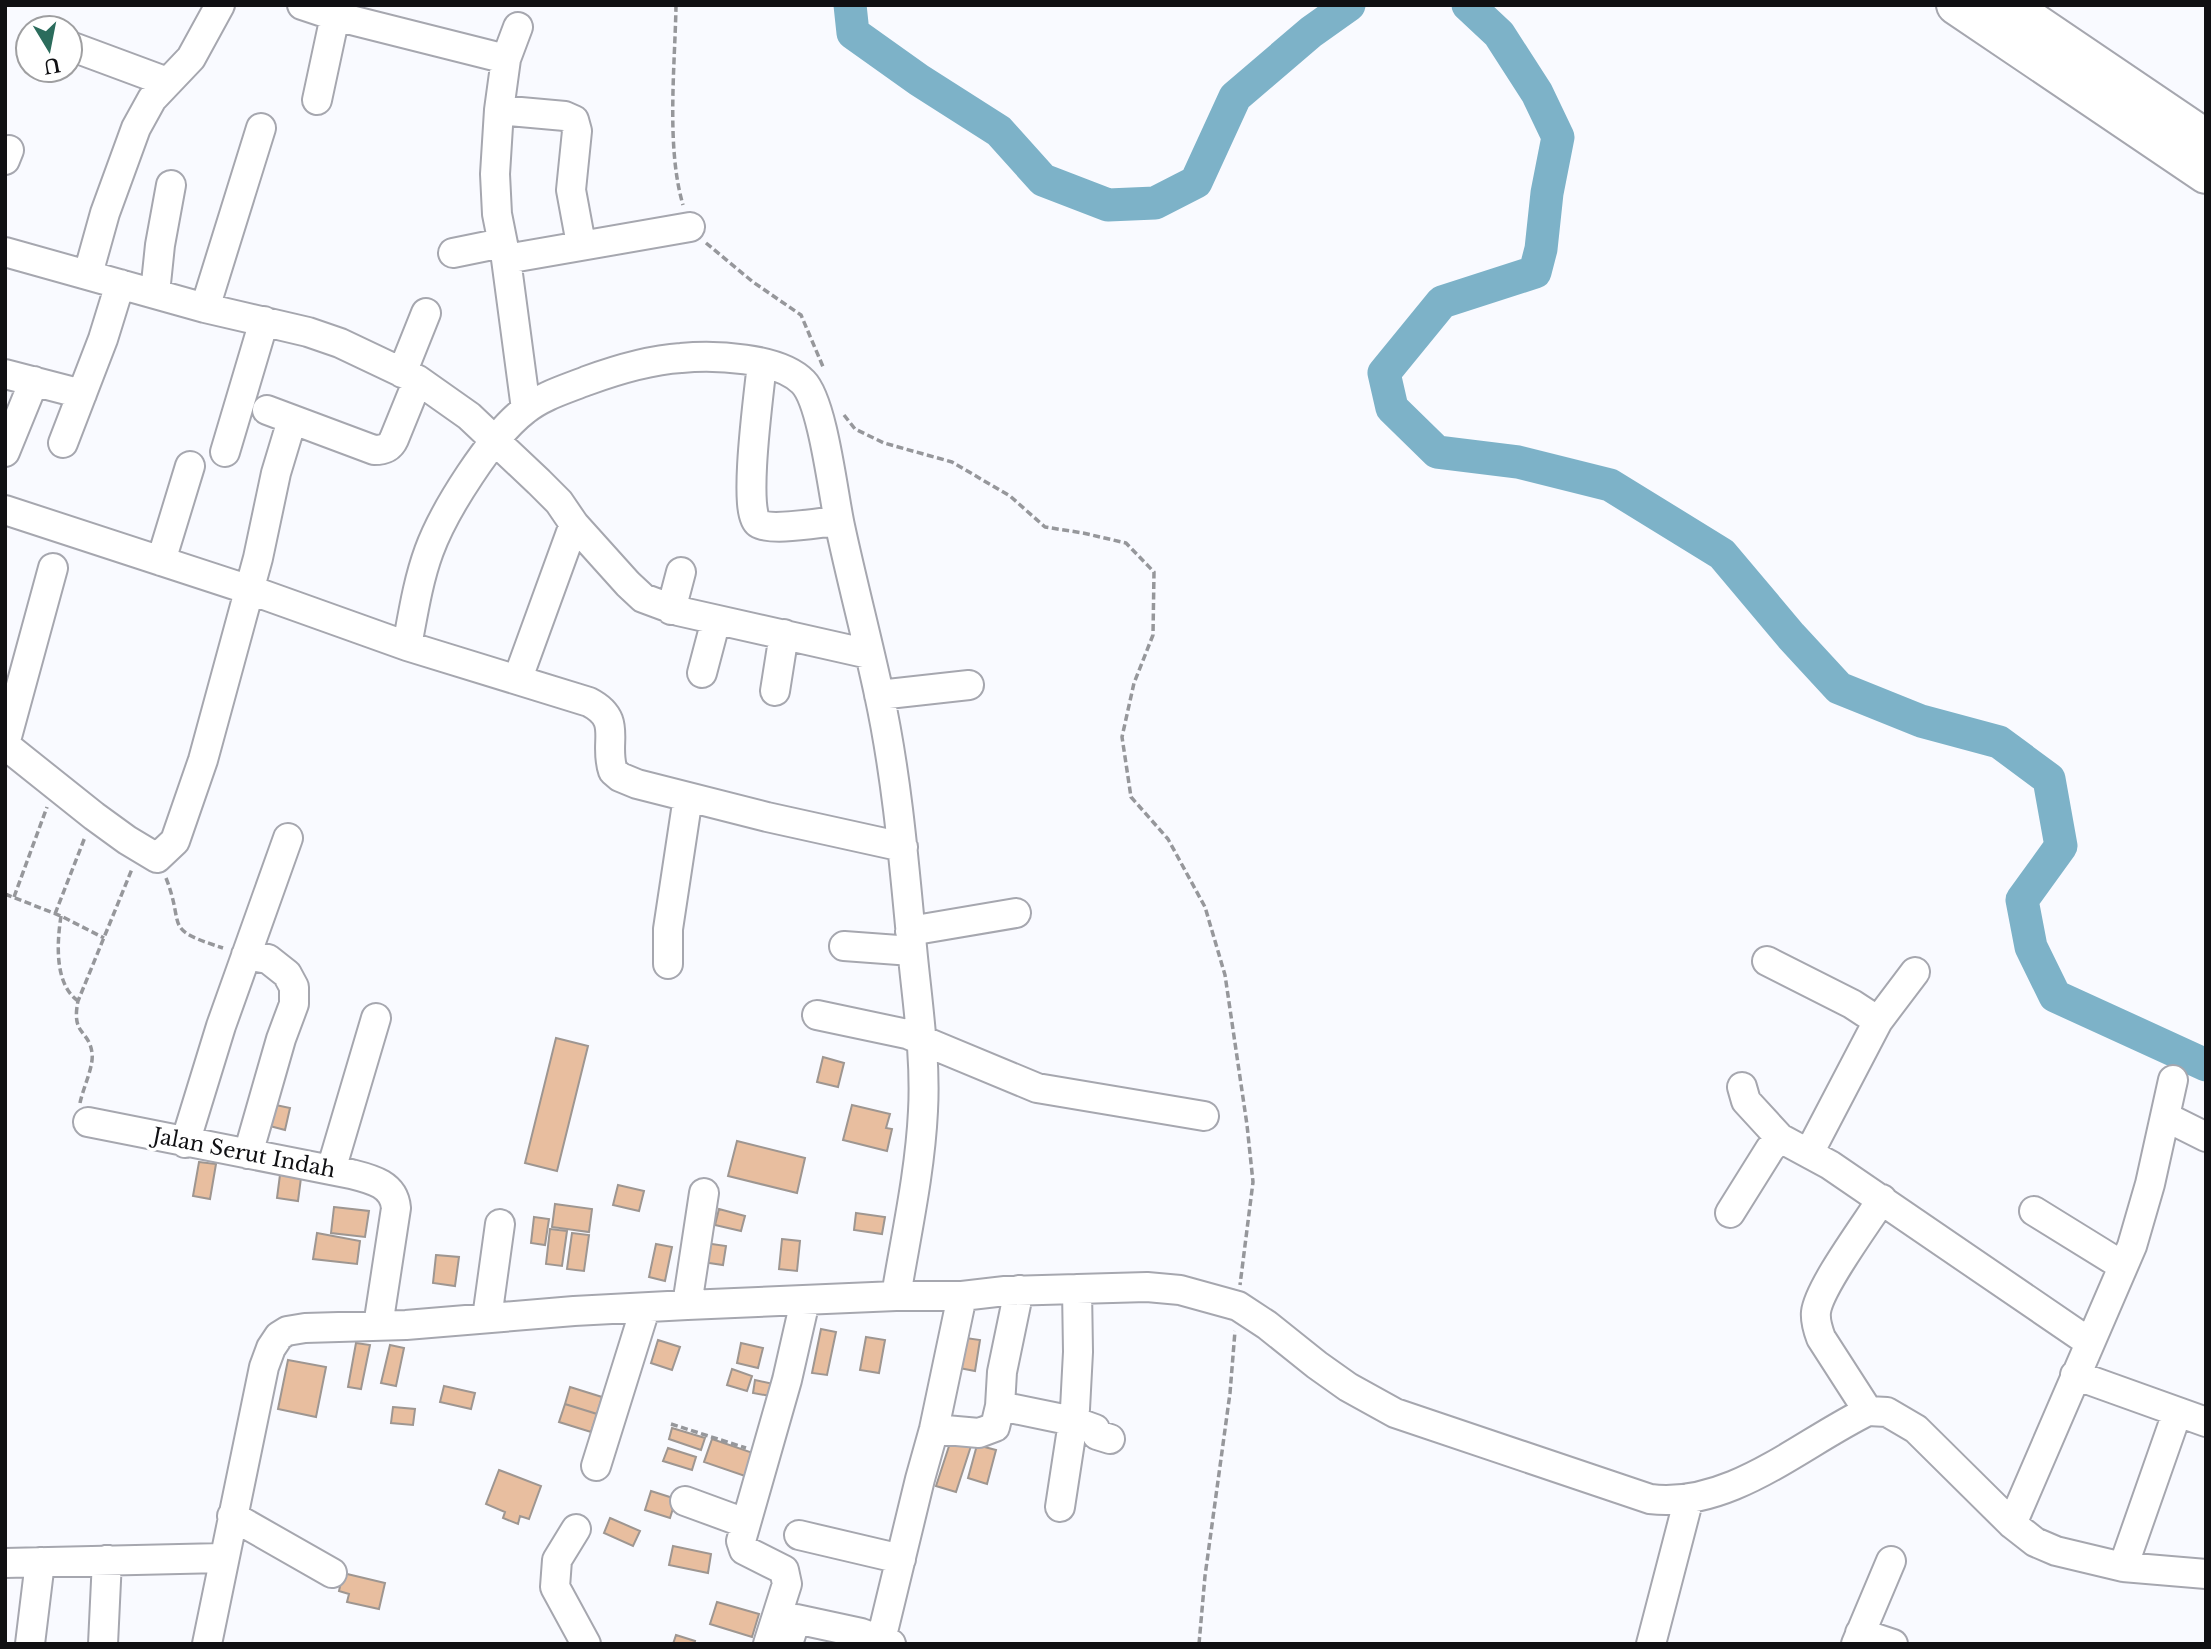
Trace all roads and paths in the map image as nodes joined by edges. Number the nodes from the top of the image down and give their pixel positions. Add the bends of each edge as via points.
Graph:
1 (220, 5) edge
2 (302, 5) edge
3 (676, 5) edge
4 (1956, 5) edge
5 (2008, 5) edge
6 (335, 16) junction
7 (518, 27) dead end
8 (84, 51) edge
9 (506, 59) junction
10 (166, 82) junction
11 (317, 100) dead end
12 (499, 110) junction
13 (261, 128) dead end
14 (2206, 139) edge
15 (2206, 174) edge
16 (172, 185) dead end
17 (690, 227) junction
18 (581, 244) junction
19 (504, 251) junction
20 (5, 252) edge
21 (453, 253) dead end
22 (88, 274) junction
23 (120, 284) junction
24 (155, 293) junction
25 (205, 308) junction
26 (426, 313) dead end
27 (264, 321) junction
28 (762, 363) junction
29 (5, 374) edge
30 (826, 375) dead end
31 (410, 377) junction
32 (34, 381) junction
33 (82, 394) junction
34 (526, 409) junction
35 (841, 411) dead end
36 (494, 440) junction
37 (63, 443) dead end
38 (5, 452) edge
39 (225, 452) dead end
40 (190, 466) dead end
41 (5, 510) edge
42 (839, 521) junction
43 (573, 524) junction
44 (161, 561) junction
45 (53, 568) dead end
46 (681, 572) dead end
47 (249, 590) junction
48 (671, 610) junction
49 (716, 620) junction
50 (784, 634) junction
51 (407, 646) junction
52 (869, 654) junction
53 (702, 673) dead end
54 (517, 678) junction
55 (970, 685) dead end
56 (775, 691) dead end
57 (879, 695) junction
58 (5, 744) edge
59 (55, 785) junction
60 (688, 797) junction
61 (94, 816) junction
62 (288, 838) dead end
63 (903, 847) junction
64 (157, 858) junction
65 (5, 894) edge
66 (14, 897) junction
67 (1016, 913) dead end
68 (55, 914) junction
69 (61, 916) junction
70 (104, 938) junction
71 (911, 941) junction
72 (844, 946) dead end
73 (246, 955) junction
74 (1767, 961) dead end
75 (668, 964) dead end
76 (1916, 972) dead end
77 (78, 1001) junction
78 (817, 1015) dead end
79 (376, 1018) dead end
80 (1878, 1021) junction
81 (921, 1041) junction
82 (2173, 1080) dead end
83 (1742, 1087) dead end
84 (1204, 1116) dead end
85 (2166, 1118) junction
86 (88, 1122) joint
87 (1780, 1138) junction
88 (2206, 1138) edge
89 (185, 1143) junction
90 (1809, 1153) junction
91 (248, 1154) junction
92 (331, 1170) junction
93 (704, 1193) dead end
94 (1882, 1199) junction
95 (2034, 1211) dead end
96 (1730, 1213) dead end
97 (500, 1224) dead end
98 (2123, 1266) junction
99 (1077, 1289) junction
100 (1019, 1290) junction
101 (896, 1296) junction
102 (962, 1296) junction
103 (805, 1301) junction
104 (1227, 1302) junction
105 (687, 1305) junction
106 (645, 1309) junction
107 (487, 1318) junction
108 (378, 1326) junction
109 (2089, 1342) junction
110 (2075, 1375) junction
111 (1000, 1406) junction
112 (2177, 1413) junction
113 (1856, 1416) junction
114 (1073, 1421) junction
115 (2206, 1422) edge
116 (671, 1424) dead end
117 (934, 1429) junction
118 (1110, 1439) dead end
119 (765, 1454) junction
120 (596, 1466) dead end
121 (1689, 1498) junction
122 (685, 1501) dead end
123 (1059, 1507) dead end
124 (232, 1516) junction
125 (745, 1523) junction
126 (2012, 1524) junction
127 (576, 1529) dead end
128 (799, 1535) dead end
129 (223, 1558) junction
130 (901, 1559) junction
131 (107, 1560) junction
132 (1891, 1560) dead end
133 (40, 1562) junction
134 (5, 1563) edge
135 (2123, 1567) junction
136 (332, 1573) dead end
137 (2206, 1574) edge
138 (1858, 1639) edge
139 (884, 1642) edge
140 (30, 1644) edge
141 (103, 1644) edge
142 (207, 1644) edge
143 (586, 1644) edge
144 (768, 1644) edge
145 (788, 1644) edge
146 (1199, 1644) edge
147 (1651, 1644) edge
148 (1893, 1644) edge

1 - 10 street via 191,58
2 - 6 street
3 - 17 path via 675,180
4 - 15 highway
5 - 14 highway
6 - 9 street
6 - 11 street
7 - 9 street
8 - 10 street
9 - 12 street
10 - 22 street via 129,144
12 - 18 street via 574,120 578,131 570,190
12 - 19 street via 495,174
13 - 25 street
16 - 24 street
17 - 18 street
17 - 30 path via 753,282 801,315
18 - 19 street
19 - 21 street
19 - 34 street
20 - 22 street
22 - 23 street
23 - 24 street
23 - 33 street
24 - 25 street
25 - 27 street
26 - 31 street
27 - 31 street via 340,343
27 - 39 street
28 - 34 street via 681,358 645,364 603,375
28 - 42 street via 797,378 812,396
28 - 42 street via 753,448 754,519 771,526
29 - 32 street
31 - 36 street via 469,416
31 - 47 street via 392,444 383,450 279,415 276,473
32 - 33 street
32 - 38 street
33 - 37 street
34 - 36 street
35 - 104 path via 855,429 884,443 952,462 1010,496 1045,527 1126,543 1154,572 1153,635 1134,683 1122,737 1130,797 1168,839 1205,906 1225,975 1253,1182
36 - 43 street via 559,502
36 - 51 street via 444,519 429,552
40 - 44 street
41 - 44 street
42 - 52 street
43 - 48 street via 636,592
43 - 54 street
44 - 47 street
45 - 58 street
46 - 48 street
47 - 51 street
47 - 64 street via 204,760 176,841
48 - 49 street
49 - 50 street
49 - 53 street
50 - 52 street
50 - 56 street
51 - 54 street
52 - 57 street
54 - 60 street via 599,707 609,718 611,763 616,774
55 - 57 street
57 - 63 street
58 - 59 street
59 - 61 street
59 - 66 path
60 - 63 street
60 - 75 street via 668,929
61 - 64 street
61 - 68 path
62 - 73 street
63 - 71 street
64 - 70 path via 134,863
64 - 73 path via 181,931
65 - 66 path
66 - 68 path
67 - 71 street
68 - 69 path
69 - 70 path
69 - 77 path via 62,980
70 - 77 path
71 - 72 street
71 - 81 street
73 - 89 street
73 - 91 street via 268,959 287,974 294,987 294,1004
74 - 80 street
76 - 80 street
77 - 86 path via 75,1021 92,1055 80,1107
78 - 81 street
79 - 92 street
80 - 90 street
81 - 84 street via 1037,1088
81 - 101 street via 924,1108
82 - 85 street
83 - 87 street via 1746,1101
85 - 88 street
85 - 98 street
86 - 89 street, Jalan Serut Indah
87 - 90 street
87 - 96 street
89 - 91 street, Jalan Serut Indah
90 - 94 street
91 - 92 street, Jalan Serut Indah
92 - 108 street, Jalan Serut Indah via 382,1184 394,1198 392,1244
93 - 105 street
94 - 109 street
94 - 113 street via 1816,1310 1817,1328
95 - 98 street
97 - 107 street
98 - 109 street
99 - 100 street
99 - 104 street via 1147,1287
99 - 114 street
100 - 102 street
100 - 111 street via 1002,1372
101 - 102 street
101 - 103 street
102 - 117 street
103 - 105 street
103 - 119 street
104 - 121 street via 1267,1325 1348,1387 1395,1413 1625,1492 1660,1501
104 - 146 path via 1230,1393
105 - 106 street
106 - 107 street
106 - 120 street
107 - 108 street
108 - 124 street via 297,1329 276,1339 264,1367
109 - 110 street
110 - 112 street
110 - 126 street
111 - 114 street
111 - 117 street via 995,1427 983,1432
112 - 115 street
112 - 135 street
113 - 121 street via 1731,1486
113 - 126 street via 1887,1412 1916,1429
114 - 118 street
114 - 123 street
116 - 119 path
117 - 130 street
119 - 125 street
121 - 147 street
122 - 125 street
124 - 129 street
124 - 136 street
125 - 144 street via 744,1550 786,1575
126 - 135 street via 2056,1551
127 - 143 street via 557,1560 555,1587
128 - 130 street
129 - 131 street
129 - 142 street
130 - 139 street
131 - 133 street
131 - 141 street
132 - 138 street
133 - 134 street
133 - 140 street
135 - 137 street
138 - 148 street
139 - 145 street via 796,1619

